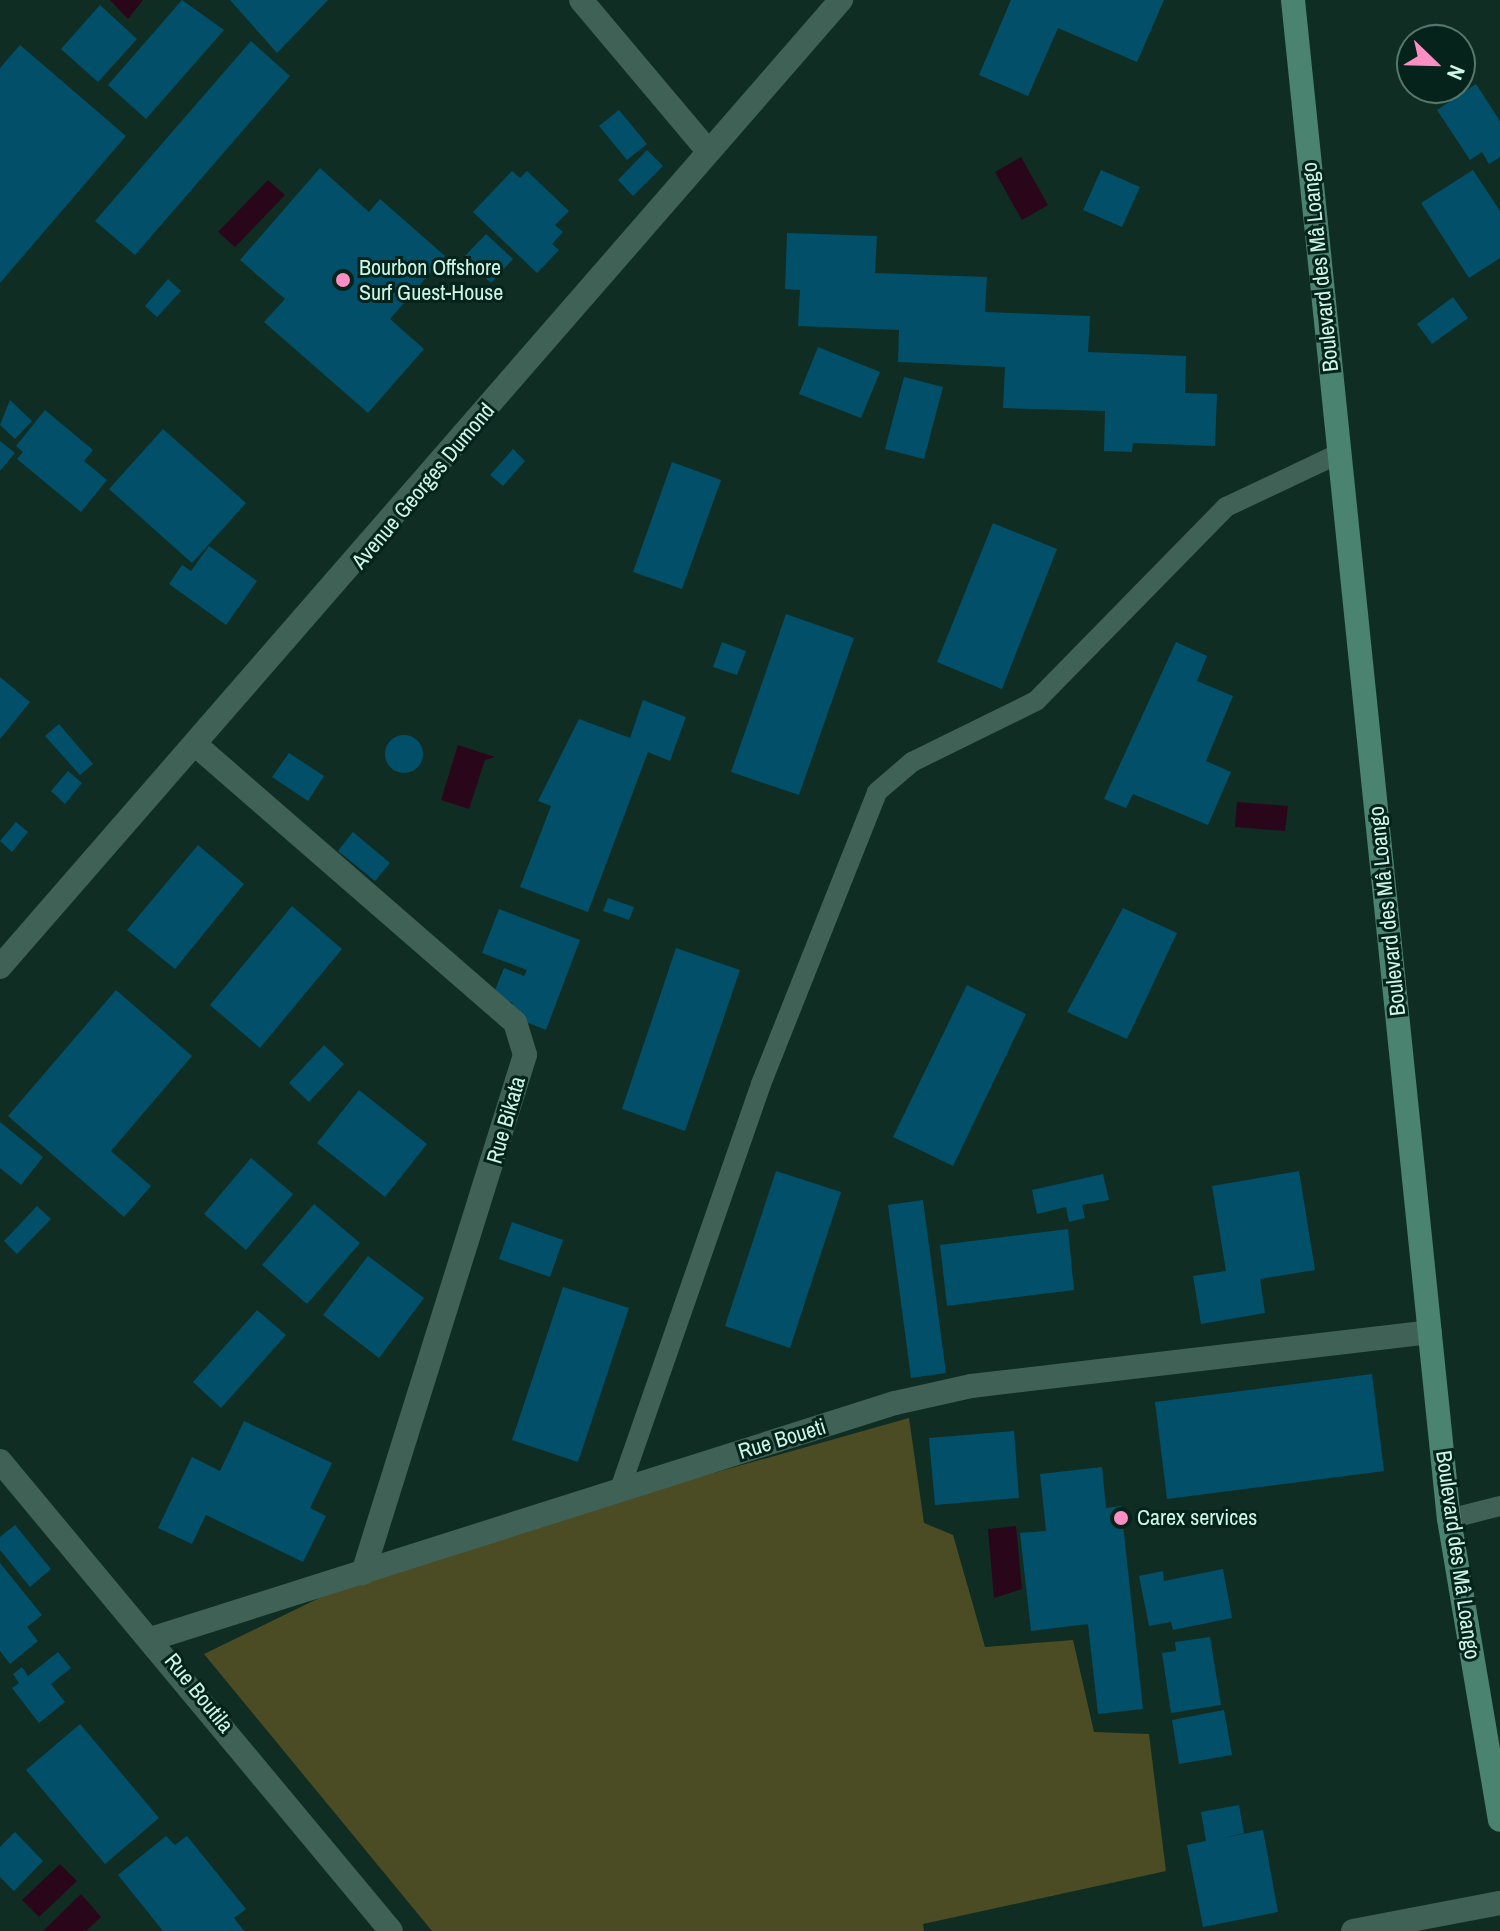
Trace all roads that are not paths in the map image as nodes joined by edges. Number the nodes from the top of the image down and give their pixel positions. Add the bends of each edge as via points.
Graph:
1 (581, 0) edge
2 (841, 0) edge
3 (1293, 0) edge
4 (708, 151) junction
5 (1340, 453) junction
6 (197, 746) junction
7 (0, 967) edge
8 (1430, 1332) junction
9 (0, 1461) edge
10 (620, 1489) junction
11 (1500, 1506) edge
12 (1449, 1519) junction
13 (363, 1573) junction
14 (154, 1638) junction
15 (1500, 1820) edge
16 (1500, 1903) edge
17 (391, 1931) edge
18 (1353, 1931) edge

1 - 4 street
2 - 4 street, Avenue Georges Dumond
3 - 5 street, Boulevard des Mâ Loango
4 - 6 street, Avenue Georges Dumond
5 - 8 street, Boulevard des Mâ Loango
5 - 10 lane via 1226,507 1036,701 912,762 877,792 761,1084
6 - 7 street, Avenue Georges Dumond
6 - 13 street, Rue Bikata via 515,1022 525,1055
8 - 10 street, Rue Boueti via 971,1386
8 - 12 street, Boulevard des Mâ Loango
9 - 14 street, Rue Boutila
10 - 13 street, Rue Boueti
11 - 12 lane
12 - 15 street, Boulevard des Mâ Loango
13 - 14 street, Rue Boueti
14 - 17 street, Rue Boutila
16 - 18 street

